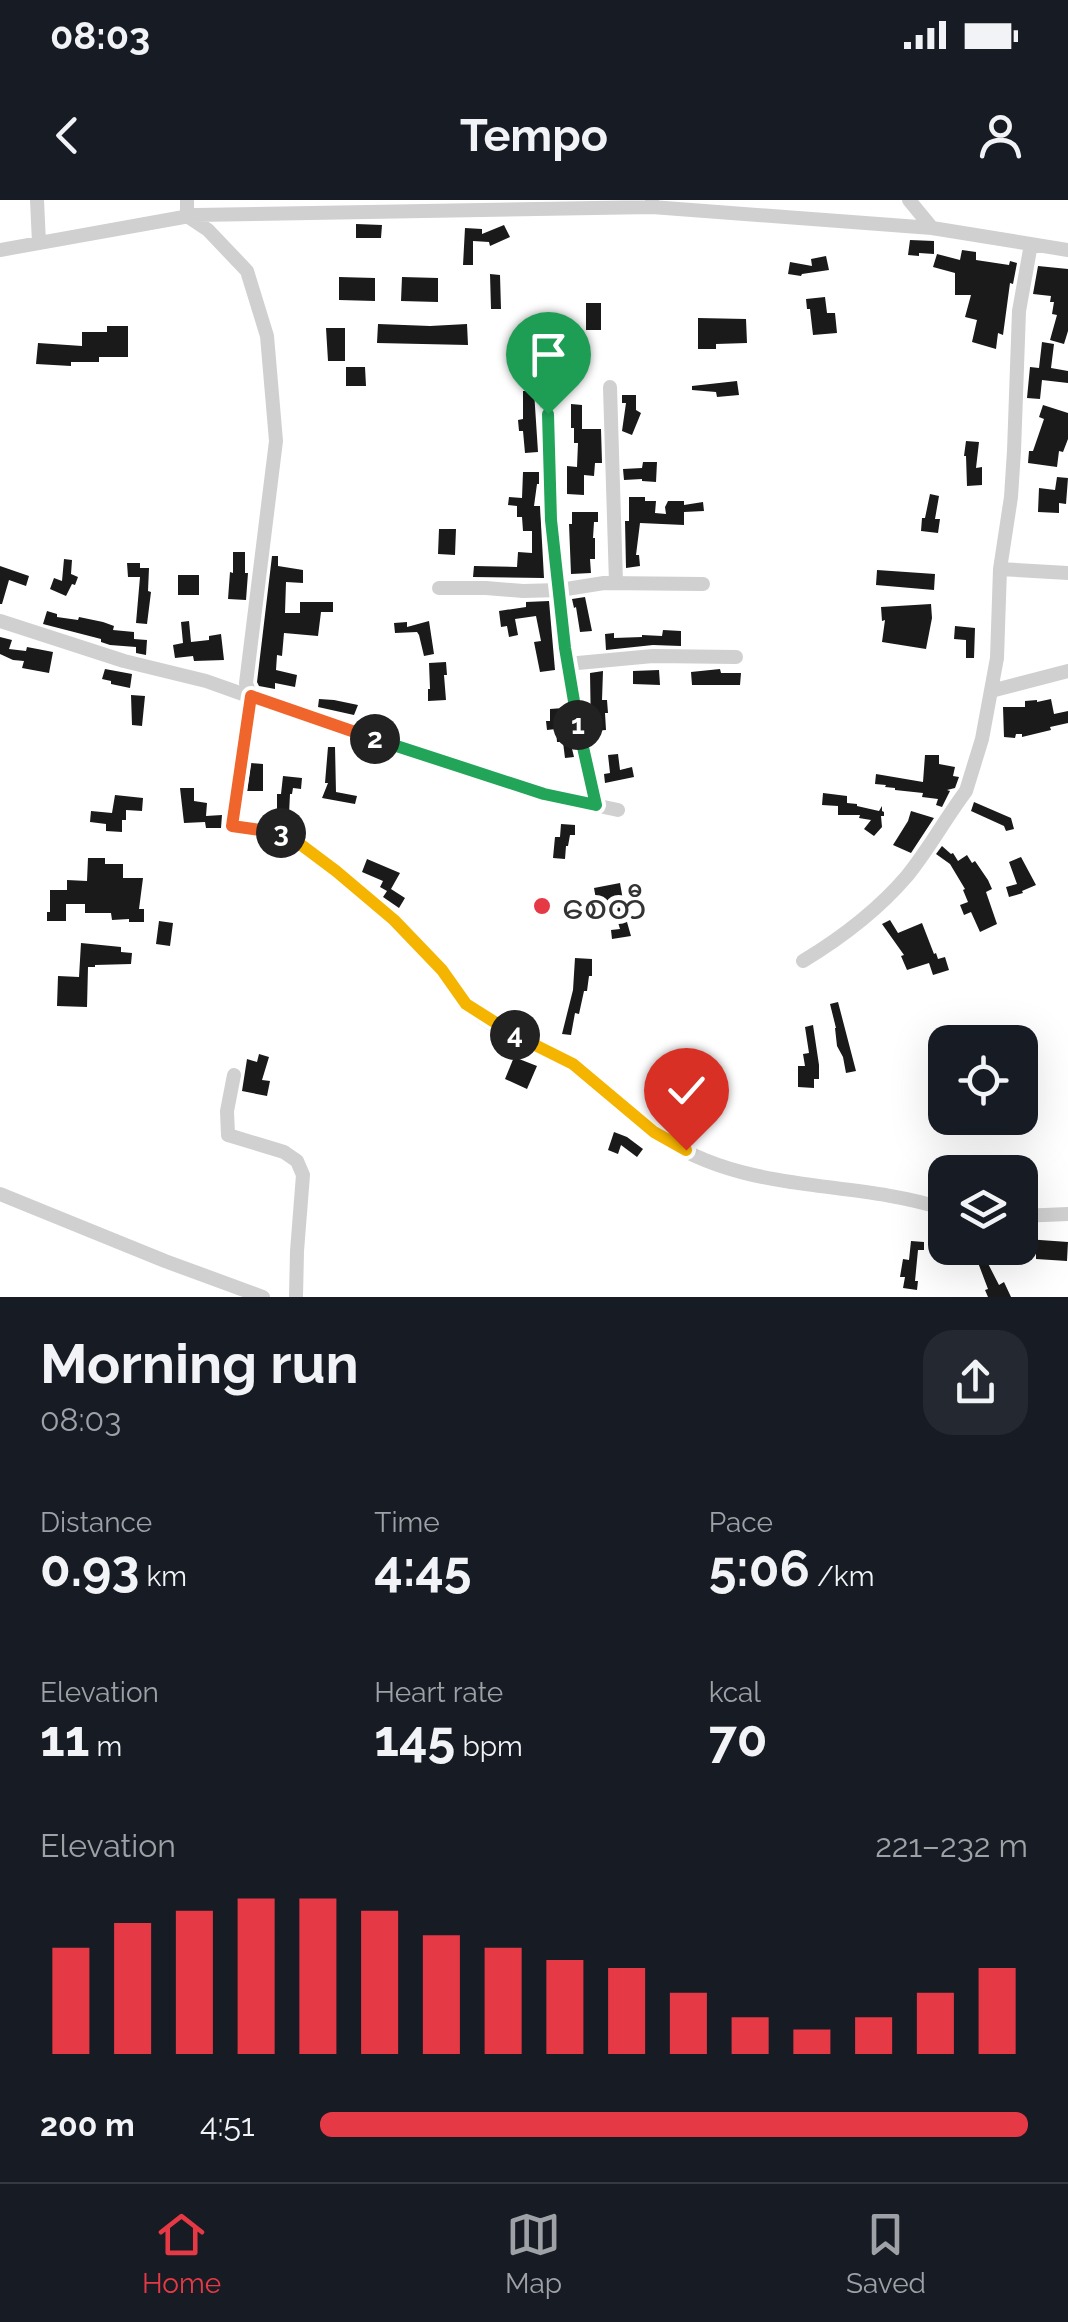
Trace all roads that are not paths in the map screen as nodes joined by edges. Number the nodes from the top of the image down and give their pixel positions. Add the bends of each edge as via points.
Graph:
1 (37, 200) edge
2 (187, 200) edge
3 (909, 200) edge
4 (652, 203) edge
5 (308, 206) edge
6 (272, 207) edge
7 (187, 216) junction
8 (932, 228) junction
9 (39, 243) junction
10 (1031, 244) junction
11 (0, 250) edge
12 (1068, 250) edge
13 (544, 376) dead end
14 (610, 387) dead end
15 (1000, 569) junction
16 (1068, 574) edge
17 (616, 583) junction
18 (703, 584) dead end
19 (439, 588) dead end
20 (560, 590) junction
21 (0, 621) edge
22 (736, 657) dead end
23 (567, 664) junction
24 (1068, 671) edge
25 (991, 690) junction
26 (251, 696) junction
27 (596, 805) junction
28 (618, 810) dead end
29 (803, 961) dead end
30 (234, 1076) dead end
31 (0, 1194) edge
32 (928, 1204) edge
33 (1068, 1214) edge
34 (1038, 1215) edge
35 (264, 1297) edge
36 (296, 1297) edge

1 - 9 street
2 - 7 street
3 - 8 street
4 - 5 street
4 - 8 street
5 - 6 street
6 - 7 street
7 - 9 street
7 - 26 street via 247,272 267,336 276,442 246,683
8 - 10 street
9 - 11 street
10 - 12 street
10 - 15 street via 1019,310 1014,451
13 - 20 street
14 - 17 street
15 - 16 street
15 - 25 street
17 - 18 street
17 - 20 street
19 - 20 street
20 - 23 street
21 - 26 street
22 - 23 street
23 - 27 street
24 - 25 street
25 - 29 street via 966,791 906,878
26 - 27 street via 544,794
26 - 32 street via 232,826 288,835 336,871 394,920 466,1004 573,1064 654,1132 708,1162 752,1177
27 - 28 street
30 - 36 street via 228,1135 284,1152 303,1175
31 - 35 street
33 - 34 street

